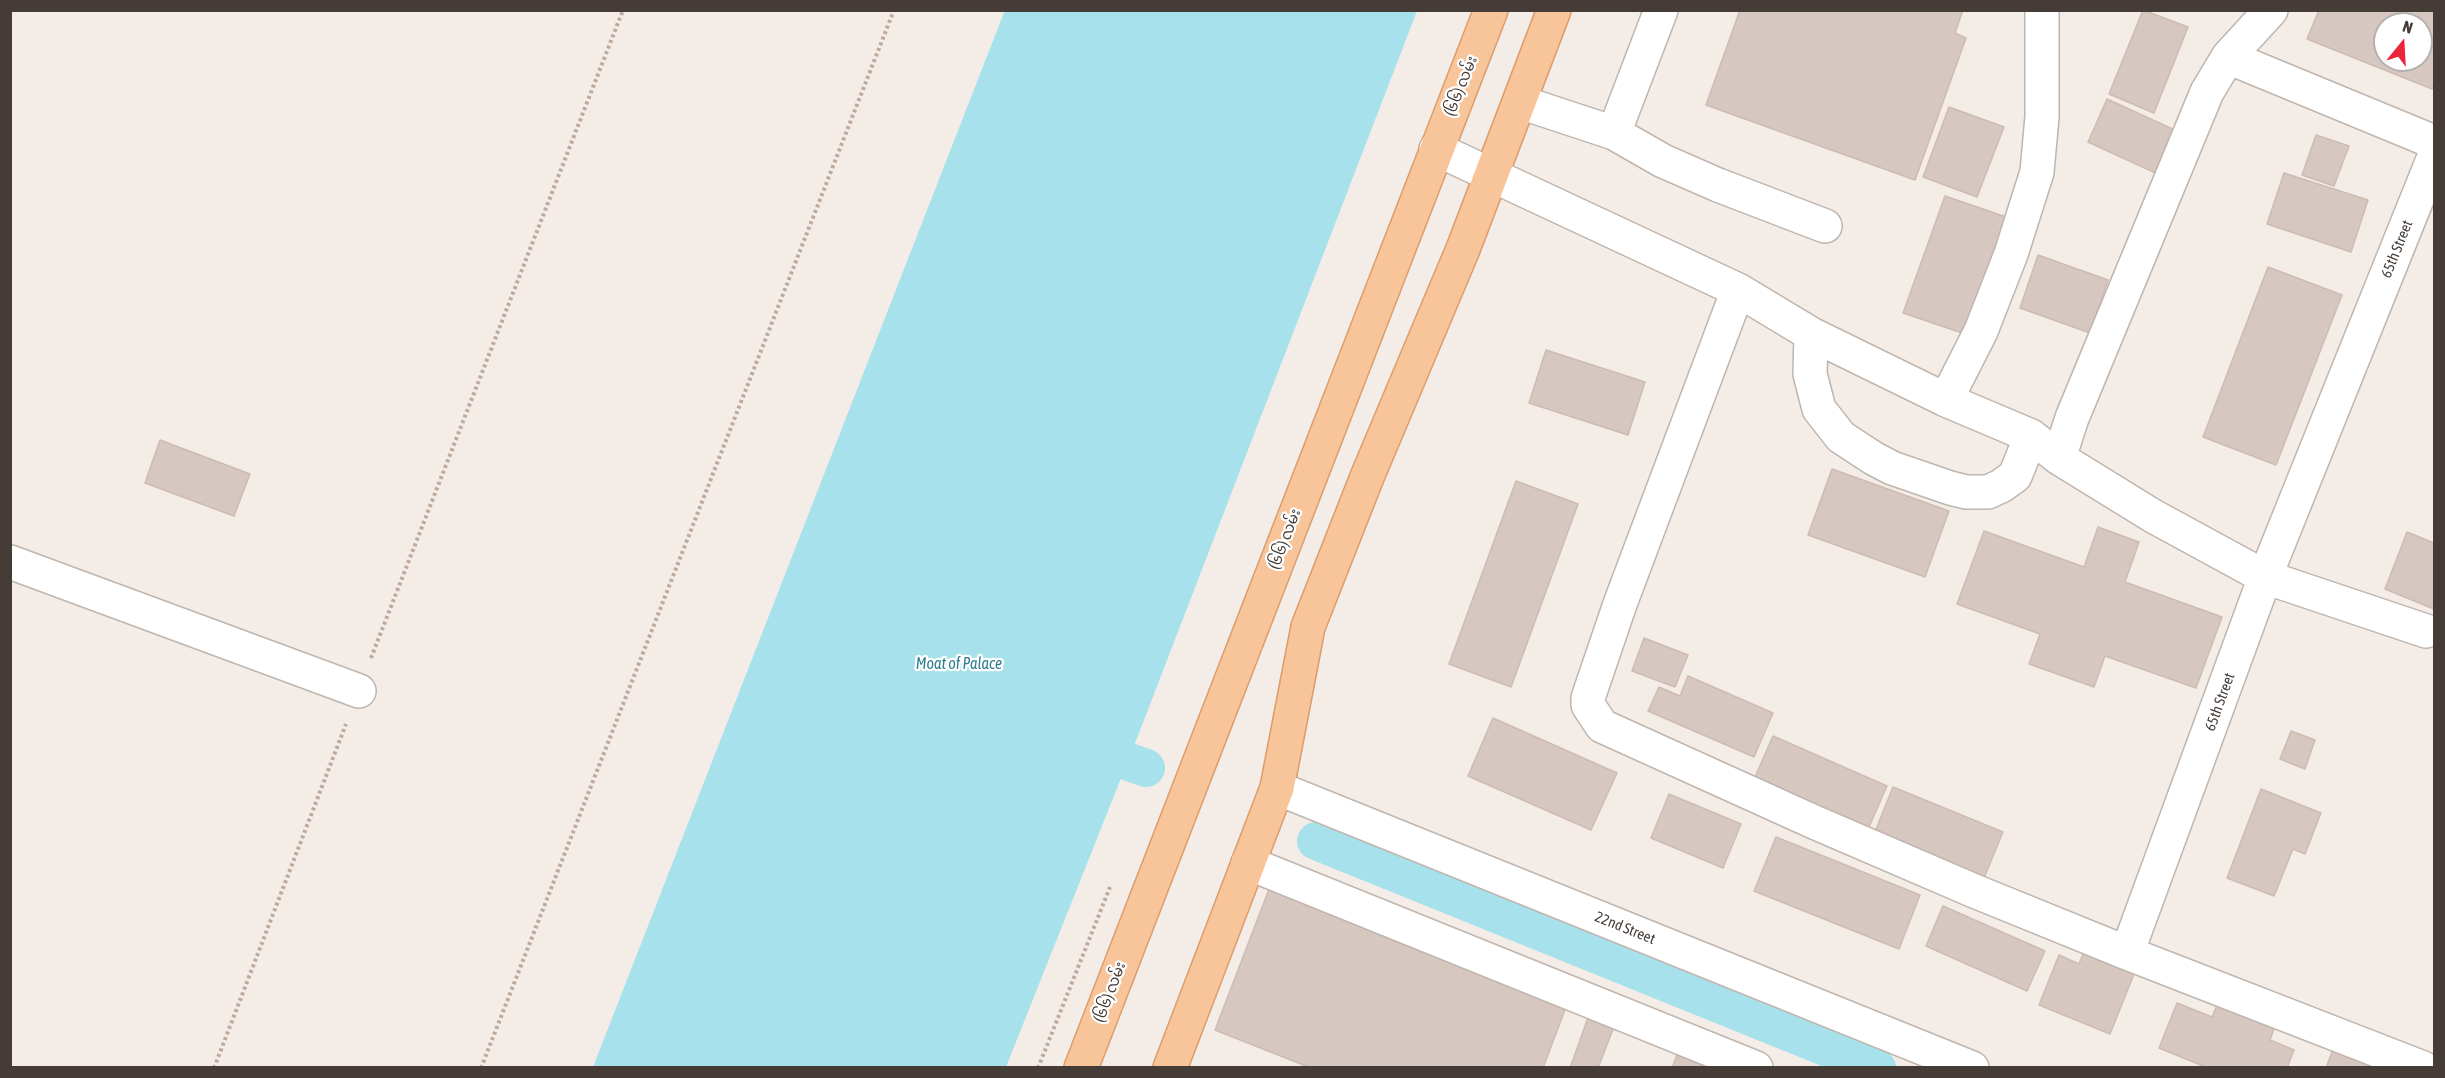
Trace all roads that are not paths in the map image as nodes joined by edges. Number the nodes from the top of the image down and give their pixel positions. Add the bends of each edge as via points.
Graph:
1 (1491, 10) edge
2 (1554, 10) edge
3 (1661, 10) edge
4 (2042, 10) edge
5 (2271, 10) edge
6 (2228, 57) junction
7 (1520, 102) junction
8 (1614, 133) junction
9 (2434, 142) edge
10 (1436, 149) junction
11 (2434, 157) edge
12 (1490, 174) junction
13 (1825, 226) dead end
14 (1738, 290) junction
15 (1811, 334) junction
16 (1946, 400) junction
17 (2031, 436) junction
18 (2059, 458) junction
19 (10, 562) edge
20 (2265, 577) junction
21 (2426, 632) dead end
22 (358, 690) road end
23 (1277, 788) junction
24 (1248, 863) junction
25 (2127, 953) junction
26 (1747, 1066) edge
27 (1081, 1068) edge
28 (1170, 1068) edge
29 (1972, 1068) edge
30 (2423, 1068) edge

1 - 10 main road, (၆၆) လမ်း
2 - 7 main road
3 - 8 street
4 - 16 street via 2042,117 2037,172 1981,331
5 - 6 street
6 - 9 street
6 - 18 street via 2207,92
7 - 8 street
7 - 12 main road
8 - 13 street via 1663,161
10 - 12 street
10 - 27 main road, (၆၆) လမ်း
11 - 20 street, 65th Street
12 - 14 street
12 - 23 main road via 1308,627
14 - 15 street
14 - 25 street via 1620,604 1588,698 1593,715 1612,732 1814,822
15 - 16 street
15 - 17 street via 1810,374 1819,410 1841,437 1892,468 1966,492 1988,492 2015,476
16 - 17 street
17 - 18 street
18 - 20 street via 2153,516
19 - 22 street
20 - 21 street
20 - 25 street, 65th Street
23 - 24 main road
23 - 29 street, 22nd Street
24 - 26 street
24 - 28 main road
25 - 30 street

